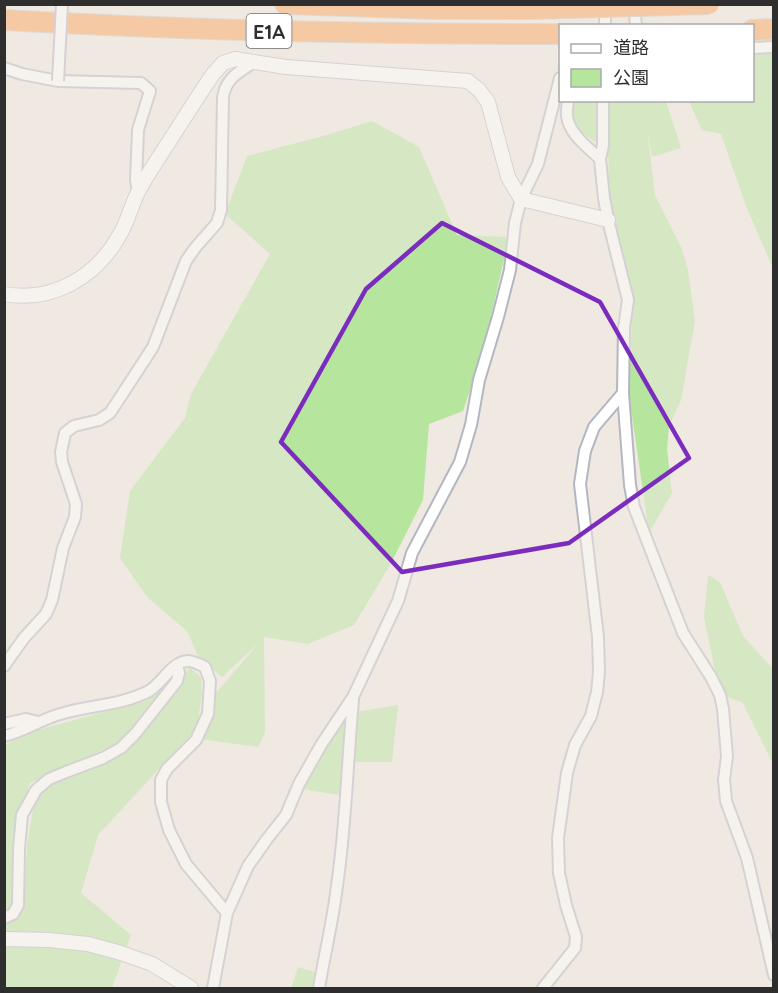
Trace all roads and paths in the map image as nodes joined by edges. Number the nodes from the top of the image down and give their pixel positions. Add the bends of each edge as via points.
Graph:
1 (62, 4) edge
2 (285, 4) edge
3 (553, 4) edge
4 (605, 4) edge
5 (634, 4) edge
6 (709, 4) edge
7 (4, 20) edge
8 (605, 24) edge
9 (636, 24) edge
10 (774, 29) edge
11 (754, 30) edge
12 (559, 32) edge
13 (559, 33) edge
14 (774, 47) edge
15 (754, 48) edge
16 (254, 62) junction
17 (4, 69) edge
18 (58, 81) junction
19 (559, 85) edge
20 (568, 102) edge
21 (603, 102) edge
22 (600, 159) junction
23 (138, 191) junction
24 (521, 199) junction
25 (608, 220) junction
26 (4, 294) edge
27 (623, 393) junction
28 (177, 665) junction
29 (4, 666) edge
30 (353, 697) junction
31 (38, 722) junction
32 (4, 724) edge
33 (4, 736) edge
34 (226, 913) junction
35 (4, 918) edge
36 (4, 939) edge
37 (774, 975) edge
38 (191, 988) edge
39 (213, 988) edge
40 (319, 988) edge
41 (543, 988) edge

1 - 18 street, bridge
2 - 6 highway, E1A, bridge via 436,9
3 - 12 street
4 - 8 street
5 - 9 street
7 - 13 highway, E1A, bridge via 225,31
10 - 11 highway
14 - 15 street
16 - 23 street via 235,59 223,63 213,74
16 - 24 street via 468,81 488,102 508,177
16 - 29 street via 225,87 221,210 217,223 186,261 153,347 110,413 74,426 64,434 62,462 75,517 46,614
17 - 18 street
18 - 23 street via 141,83 150,91 138,130
19 - 24 street via 538,164
20 - 22 street via 571,128
21 - 22 street
22 - 25 street
23 - 26 street via 110,251 81,279 39,296
24 - 25 street
24 - 30 street via 510,270 460,462 412,553 398,601
25 - 27 street via 628,300
27 - 37 street via 634,507 683,633 720,695 727,756 726,801 747,858
27 - 41 street via 594,427 585,451 580,484 598,637 597,692 567,773 558,838 559,873 576,937 575,948
28 - 31 street via 152,690 131,700
28 - 34 street via 188,661 205,667 210,681 208,714 196,740 161,780 161,802 169,830 186,864
28 - 35 street via 177,681 121,748 50,779 36,790 22,815 18,905 13,914
30 - 34 street via 321,745 286,815 248,866
30 - 40 street via 338,882
31 - 32 street via 26,719
31 - 33 street
34 - 39 street
36 - 38 street via 88,944 152,964

